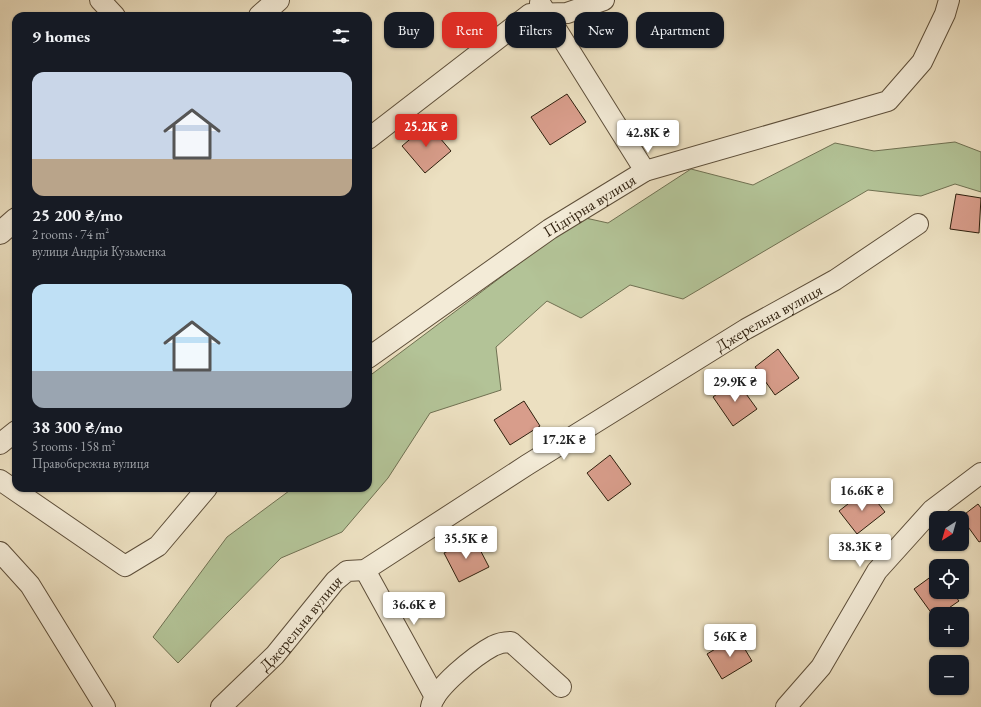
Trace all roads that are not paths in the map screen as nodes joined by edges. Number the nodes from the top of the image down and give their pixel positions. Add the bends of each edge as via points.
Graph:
1 (100, 0) edge
2 (278, 0) edge
3 (604, 0) edge
4 (950, 0) edge
5 (542, 6) edge
6 (111, 12) edge
7 (264, 12) edge
8 (372, 136) edge
9 (645, 171) junction
10 (12, 223) edge
11 (918, 224) dead end
12 (0, 233) edge
13 (372, 355) edge
14 (12, 434) edge
15 (0, 444) edge
16 (981, 472) edge
17 (0, 480) edge
18 (12, 488) edge
19 (18, 492) edge
20 (204, 492) edge
21 (0, 552) edge
22 (365, 570) junction
23 (561, 688) dead end
24 (433, 702) edge
25 (104, 707) edge
26 (221, 707) edge
27 (786, 707) edge

1 - 6 street
2 - 7 street
3 - 5 street via 567,13
4 - 9 street, Підгірна вулиця via 922,62 888,101
5 - 8 street
5 - 9 street
9 - 13 street, Підгірна вулиця via 550,228
10 - 12 street
11 - 22 street, Джерельна вулиця via 835,280 746,329 526,465
14 - 15 street
16 - 27 street via 932,510 877,571 821,667
17 - 18 street
19 - 20 street via 126,566 158,546
21 - 25 street via 30,586
22 - 24 street
22 - 26 street, Джерельна вулиця via 347,571 336,581 275,655
23 - 24 street via 511,642 504,642 494,645 475,659

